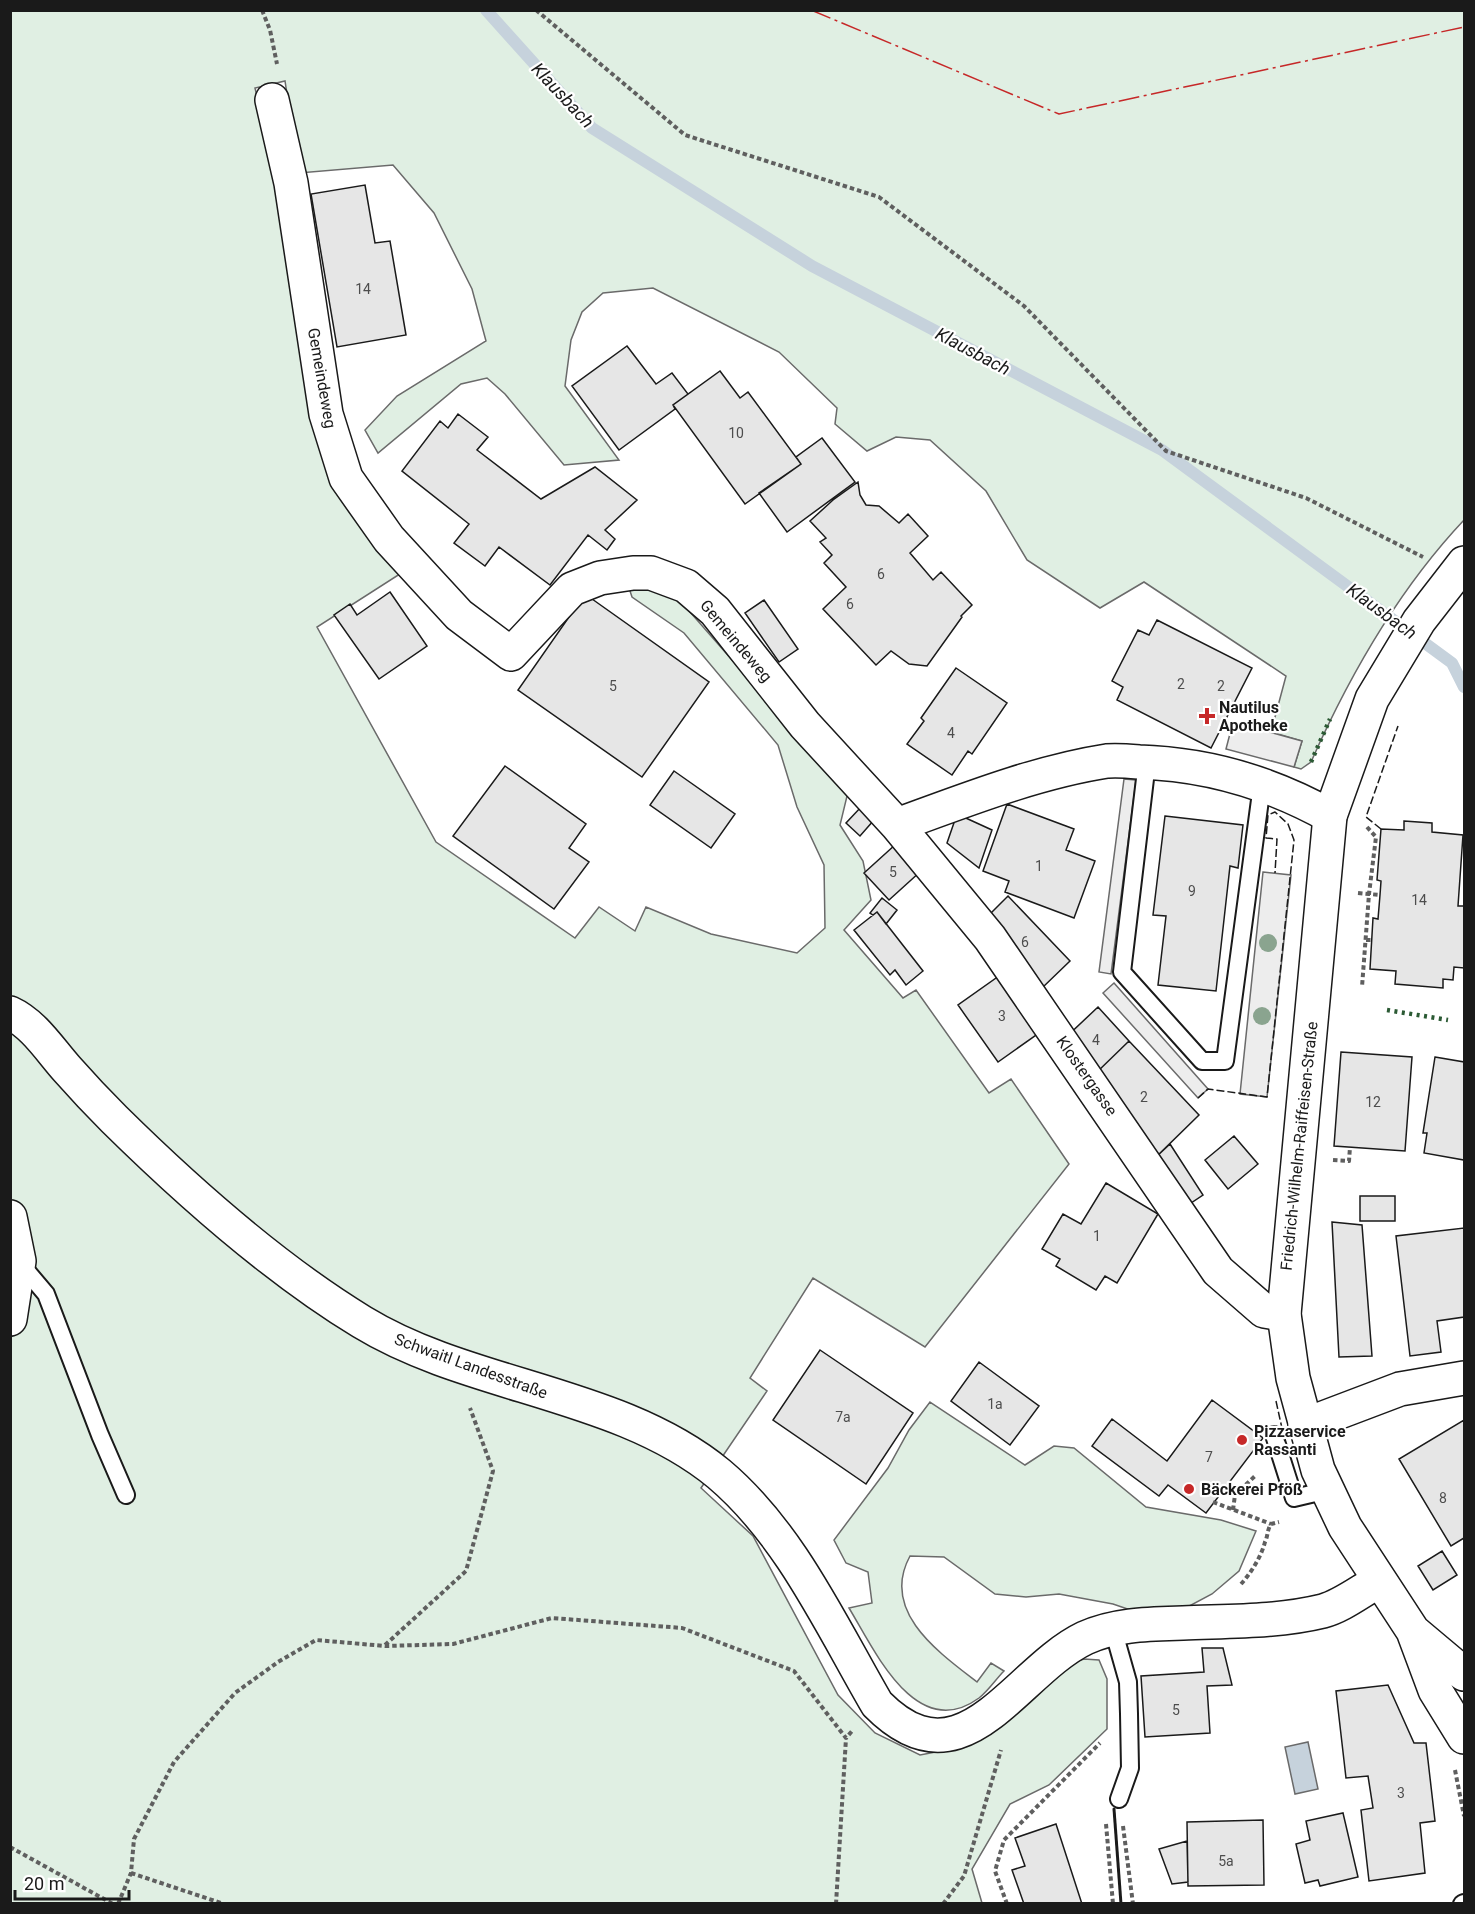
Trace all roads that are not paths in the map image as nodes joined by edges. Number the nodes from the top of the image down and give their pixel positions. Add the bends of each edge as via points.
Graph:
1 (272, 100) road end
2 (1458, 570) edge
3 (1148, 762) junction
4 (1263, 785) junction
5 (1330, 816) junction
6 (897, 825) junction
7 (10, 1013) edge
8 (10, 1217) edge
9 (19, 1261) junction
10 (1284, 1314) junction
11 (10, 1319) edge
12 (1464, 1378) edge
13 (1305, 1425) junction
14 (1274, 1435) dead end
15 (1328, 1490) junction
16 (126, 1495) dead end
17 (1379, 1581) junction
18 (1113, 1629) junction
19 (1413, 1631) junction
20 (1464, 1674) edge
21 (1459, 1752) edge
22 (1119, 1799) road end

1 - 6 street, Gemeindeweg via 291,183 326,414 346,478 388,539 459,615 511,654 572,589 600,578 651,573 686,586 715,611 805,725
2 - 5 street, Friedrich-Wilhelm-Raiffeisen-Straße via 1419,621 1372,699
3 - 4 street via 1189,765
3 - 4 lane via 1122,972 1202,1061 1225,1061
3 - 6 street via 1108,761 1001,788
4 - 5 street
5 - 10 street, Friedrich-Wilhelm-Raiffeisen-Straße
6 - 10 street, Klostergasse via 990,938 1218,1270 1264,1311
7 - 18 street, Schwaitl Landesstraße via 32,1029 163,1166 307,1284 362,1322 416,1348 626,1423 683,1450 716,1472 765,1519 877,1704 915,1733 940,1735 978,1722 1069,1647
8 - 9 street
9 - 11 street
9 - 16 lane via 46,1294
10 - 13 street, Friedrich-Wilhelm-Raiffeisen-Straße via 1293,1378
12 - 13 street via 1400,1389
13 - 15 street, Friedrich-Wilhelm-Raiffeisen-Straße
14 - 15 lane via 1294,1498
15 - 17 street, Friedrich-Wilhelm-Raiffeisen-Straße via 1345,1527
17 - 18 street via 1327,1610 1297,1616 1140,1624
17 - 19 street, Friedrich-Wilhelm-Raiffeisen-Straße
18 - 22 lane via 1128,1682 1130,1768
19 - 20 street, Friedrich-Wilhelm-Raiffeisen-Straße
19 - 21 street, Friedrich-Wilhelm-Raiffeisen-Straße

